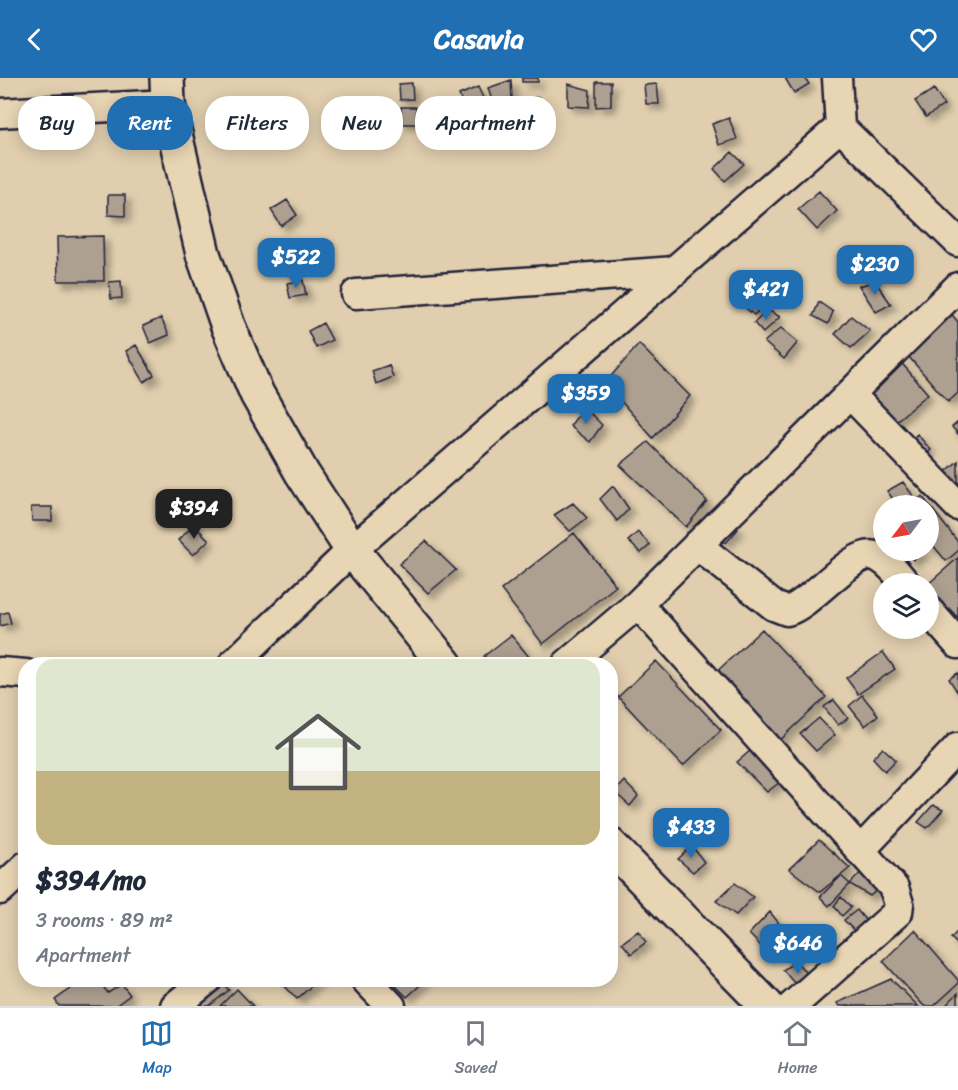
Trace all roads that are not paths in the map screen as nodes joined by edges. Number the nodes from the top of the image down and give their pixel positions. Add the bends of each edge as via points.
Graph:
1 (837, 78) edge
2 (167, 91) edge
3 (0, 113) edge
4 (840, 127) junction
5 (958, 242) edge
6 (675, 272) junction
7 (958, 286) edge
8 (356, 294) dead end
9 (850, 394) junction
10 (958, 506) edge
11 (697, 545) junction
12 (352, 550) junction
13 (895, 573) edge
14 (638, 604) junction
15 (939, 622) edge
16 (958, 644) edge
17 (240, 657) edge
18 (438, 657) edge
19 (575, 657) edge
20 (0, 672) edge
21 (18, 673) edge
22 (958, 747) edge
23 (860, 851) junction
24 (618, 853) edge
25 (18, 873) edge
26 (0, 890) edge
27 (198, 987) edge
28 (373, 987) edge
29 (175, 1006) edge
30 (391, 1006) edge
31 (767, 1006) edge
32 (792, 1006) edge

1 - 4 street
2 - 3 street
2 - 12 main road via 203,254 228,326 257,394
4 - 5 street
4 - 6 street
6 - 8 street
6 - 12 street
7 - 9 street
9 - 10 street
9 - 11 street
11 - 13 street via 774,606 786,611 801,606 865,555 873,555
11 - 14 street
12 - 17 street
12 - 18 main road
14 - 19 street
14 - 23 street
15 - 16 street
20 - 21 street
22 - 23 street
23 - 32 street via 894,888 898,912
24 - 31 main road
25 - 26 street
27 - 29 street
28 - 30 street

